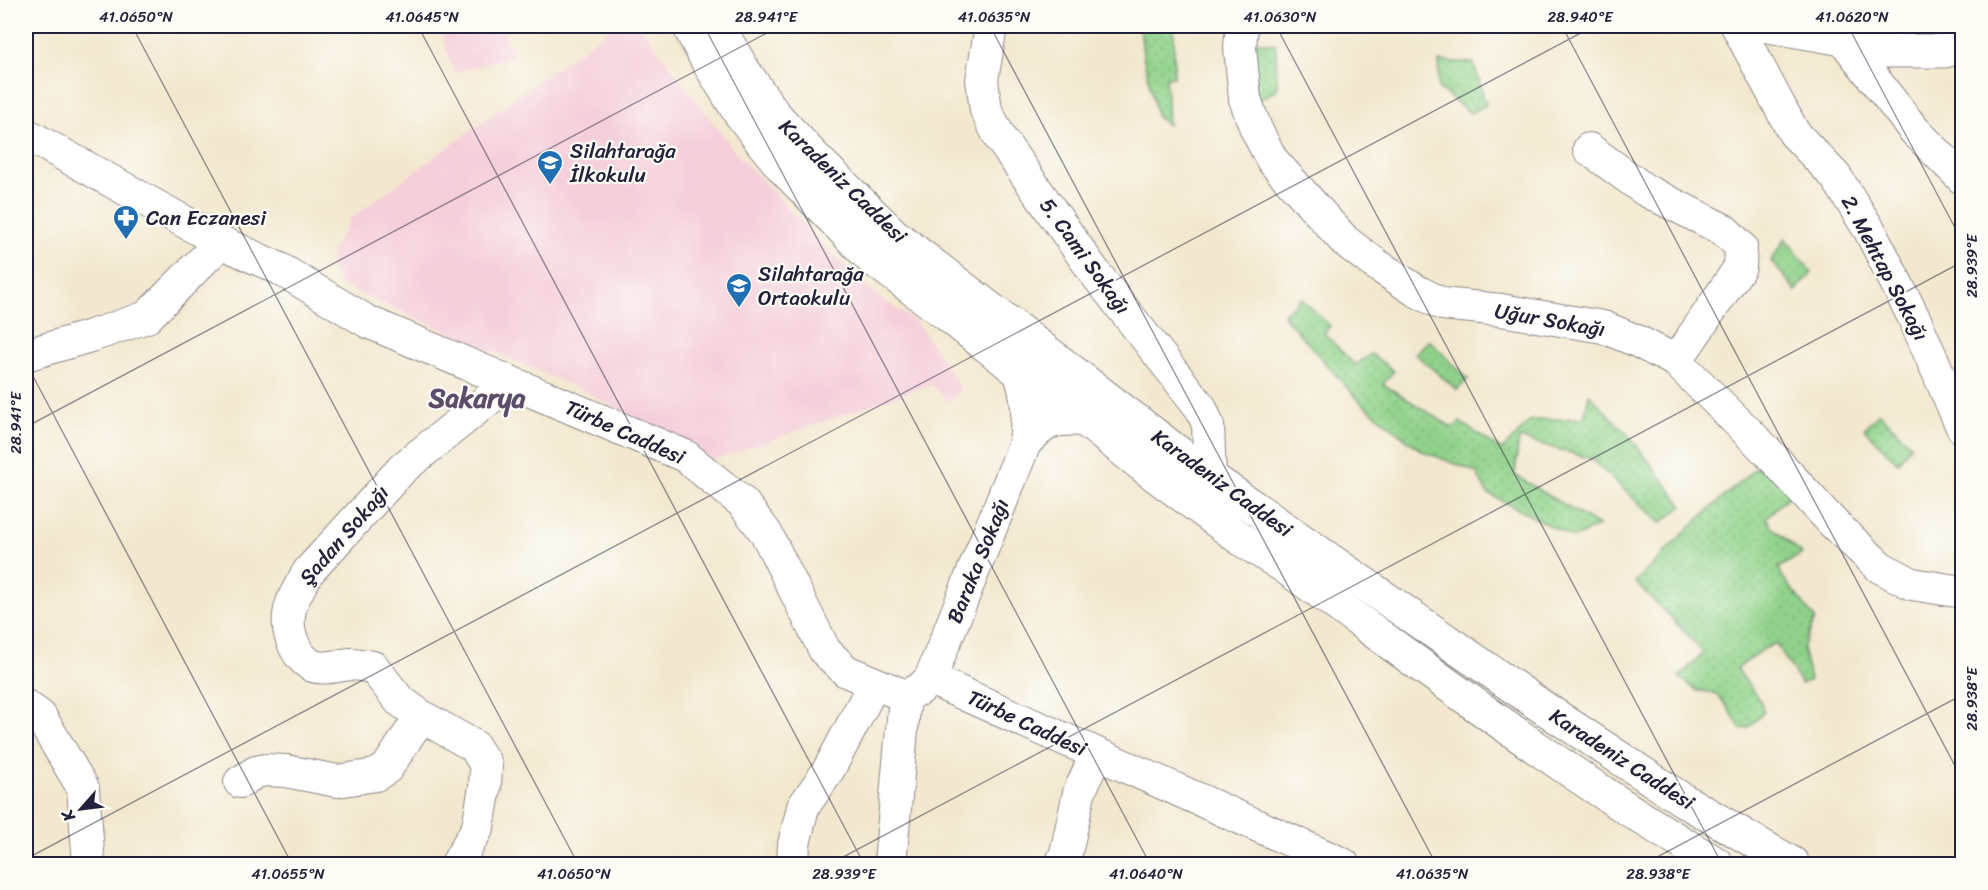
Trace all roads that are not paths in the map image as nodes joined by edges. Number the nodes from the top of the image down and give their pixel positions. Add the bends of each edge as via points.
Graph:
1 (689, 26) edge
2 (718, 26) edge
3 (991, 26) edge
4 (1242, 26) edge
5 (1737, 26) edge
6 (1768, 26) edge
7 (1843, 39) junction
8 (1962, 46) edge
9 (26, 134) edge
10 (1588, 149) dead end
11 (1962, 178) edge
12 (221, 242) junction
13 (26, 355) edge
14 (1676, 361) junction
15 (1019, 371) junction
16 (510, 382) junction
17 (1085, 420) junction
18 (1962, 428) edge
19 (1026, 443) junction
20 (1210, 477) junction
21 (1962, 592) edge
22 (930, 678) junction
23 (874, 684) junction
24 (905, 696) junction
25 (26, 706) edge
26 (421, 717) junction
27 (1096, 754) junction
28 (240, 782) dead end
29 (90, 864) edge
30 (457, 864) edge
31 (793, 864) edge
32 (890, 864) edge
33 (1061, 864) edge
34 (1343, 864) edge
35 (1717, 864) edge
36 (1793, 864) edge

1 - 15 main road, Karadeniz Caddesi via 739,112 791,177 870,257
2 - 20 main road, Karadeniz Caddesi via 774,114 894,235
3 - 20 street, 5. Cami Sokağı via 982,80 986,110 1000,138 1095,273 1201,408 1208,425
4 - 14 street, Uğur Sokağı via 1245,99 1256,129 1272,160 1345,241 1442,304 1603,327
5 - 18 street, 2. Mehtap Sokağı via 1794,133 1836,177 1870,231 1915,320
6 - 7 main road
7 - 8 main road via 1889,51 1945,51
7 - 11 street via 1914,130
9 - 12 street, Türbe Caddesi
10 - 14 street via 1645,190 1724,230 1741,247 1740,267
12 - 13 street via 147,317
12 - 16 street, Türbe Caddesi via 280,268 368,322
14 - 21 street, Uğur Sokağı via 1880,567 1912,584
15 - 17 main road, Karadeniz Caddesi
15 - 19 street, Baraka Sokağı via 1027,394
16 - 23 street, Türbe Caddesi via 685,456 743,503 765,533 825,651 846,671
16 - 26 street, Şadan Sokağı via 403,468 309,572 291,606 287,624 299,655 312,666 373,667 399,700
17 - 19 street, Baraka Sokağı via 1062,418 1041,426
17 - 35 main road, Karadeniz Caddesi via 1241,539 1560,764
19 - 22 street, Baraka Sokağı
20 - 36 main road, Karadeniz Caddesi via 1541,706 1683,800
22 - 24 street via 920,689
22 - 27 street, Türbe Caddesi
23 - 24 street, Türbe Caddesi
23 - 31 street via 828,771 803,807
24 - 32 street
25 - 29 street via 40,716 83,788
26 - 28 street via 387,768 376,775 337,781 266,770
26 - 30 street, Şadan Sokağı via 474,746 486,765 478,827
27 - 33 street via 1079,793
27 - 34 street, Türbe Caddesi

